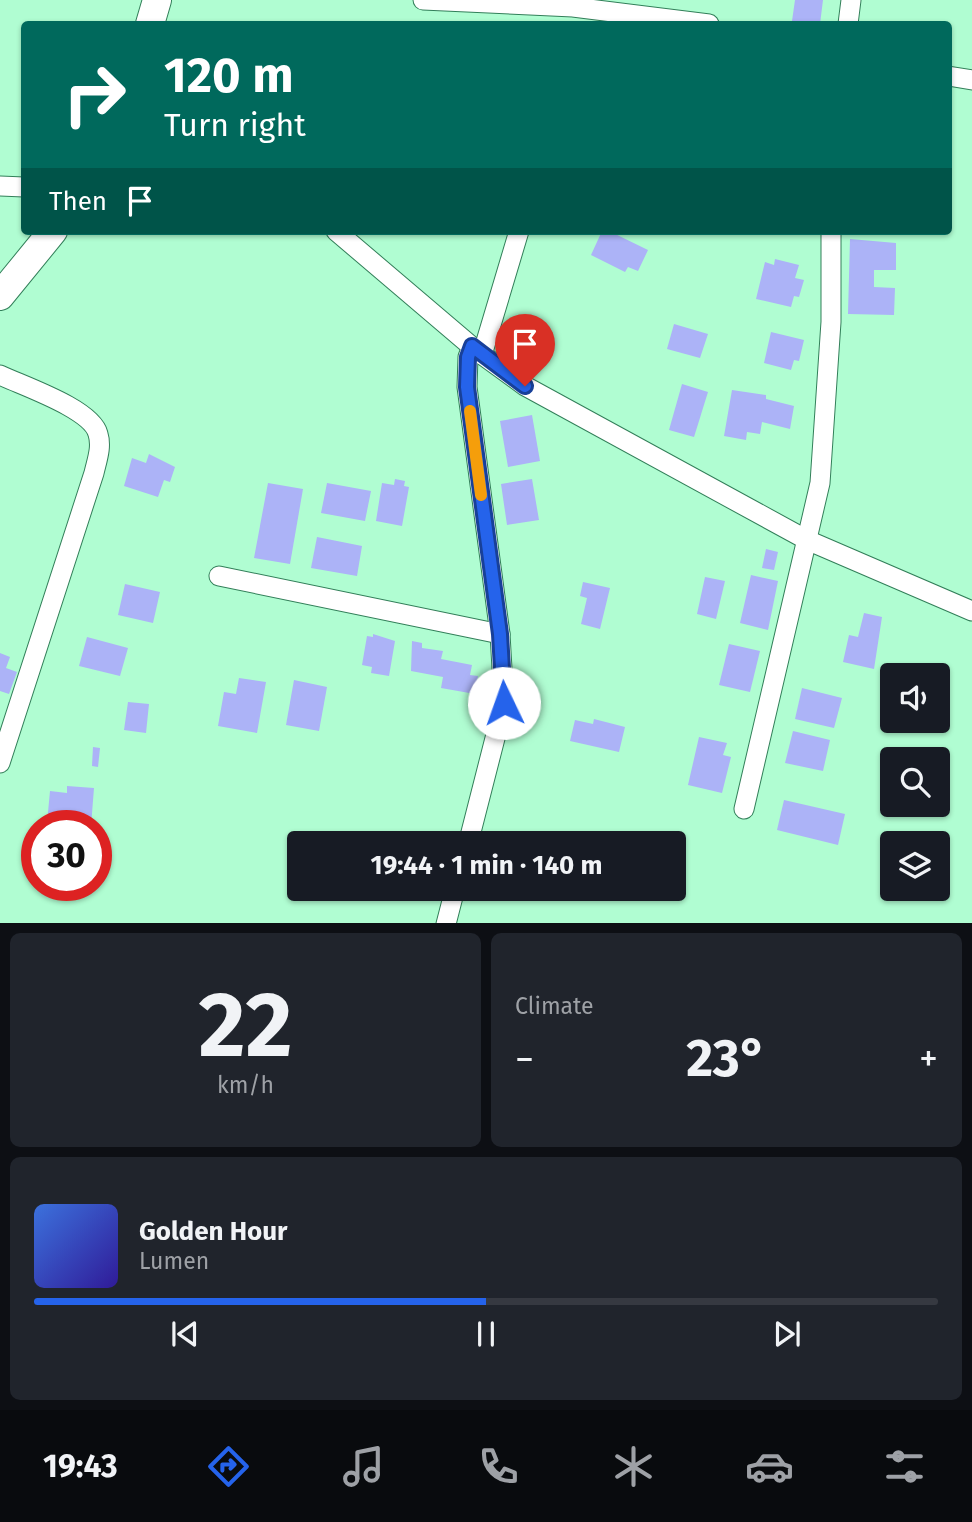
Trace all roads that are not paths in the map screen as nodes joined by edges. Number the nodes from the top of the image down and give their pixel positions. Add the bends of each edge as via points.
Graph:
1 (157, 0) edge
2 (423, 0) edge
3 (443, 0) edge
4 (851, 0) edge
5 (151, 21) edge
6 (685, 21) edge
7 (848, 21) edge
8 (952, 77) edge
9 (972, 80) edge
10 (0, 186) edge
11 (21, 187) edge
12 (49, 235) edge
13 (341, 235) edge
14 (518, 235) edge
15 (831, 235) edge
16 (0, 296) edge
17 (477, 351) junction
18 (0, 375) edge
19 (807, 540) junction
20 (219, 576) dead end
21 (972, 611) edge
22 (500, 634) junction
23 (0, 763) edge
24 (744, 809) dead end
25 (471, 831) edge
26 (452, 901) edge
27 (446, 923) edge

1 - 5 street
2 - 3 street
3 - 6 street via 573,7
4 - 7 street
8 - 9 street
10 - 11 street
12 - 16 street
13 - 17 street
14 - 17 street
15 - 19 street via 831,323 822,457
17 - 19 street via 546,398
17 - 22 street via 468,357 467,387
18 - 23 street via 84,417 98,432 100,445
19 - 21 street
19 - 24 street
20 - 22 street
22 - 25 street via 504,703
26 - 27 street

